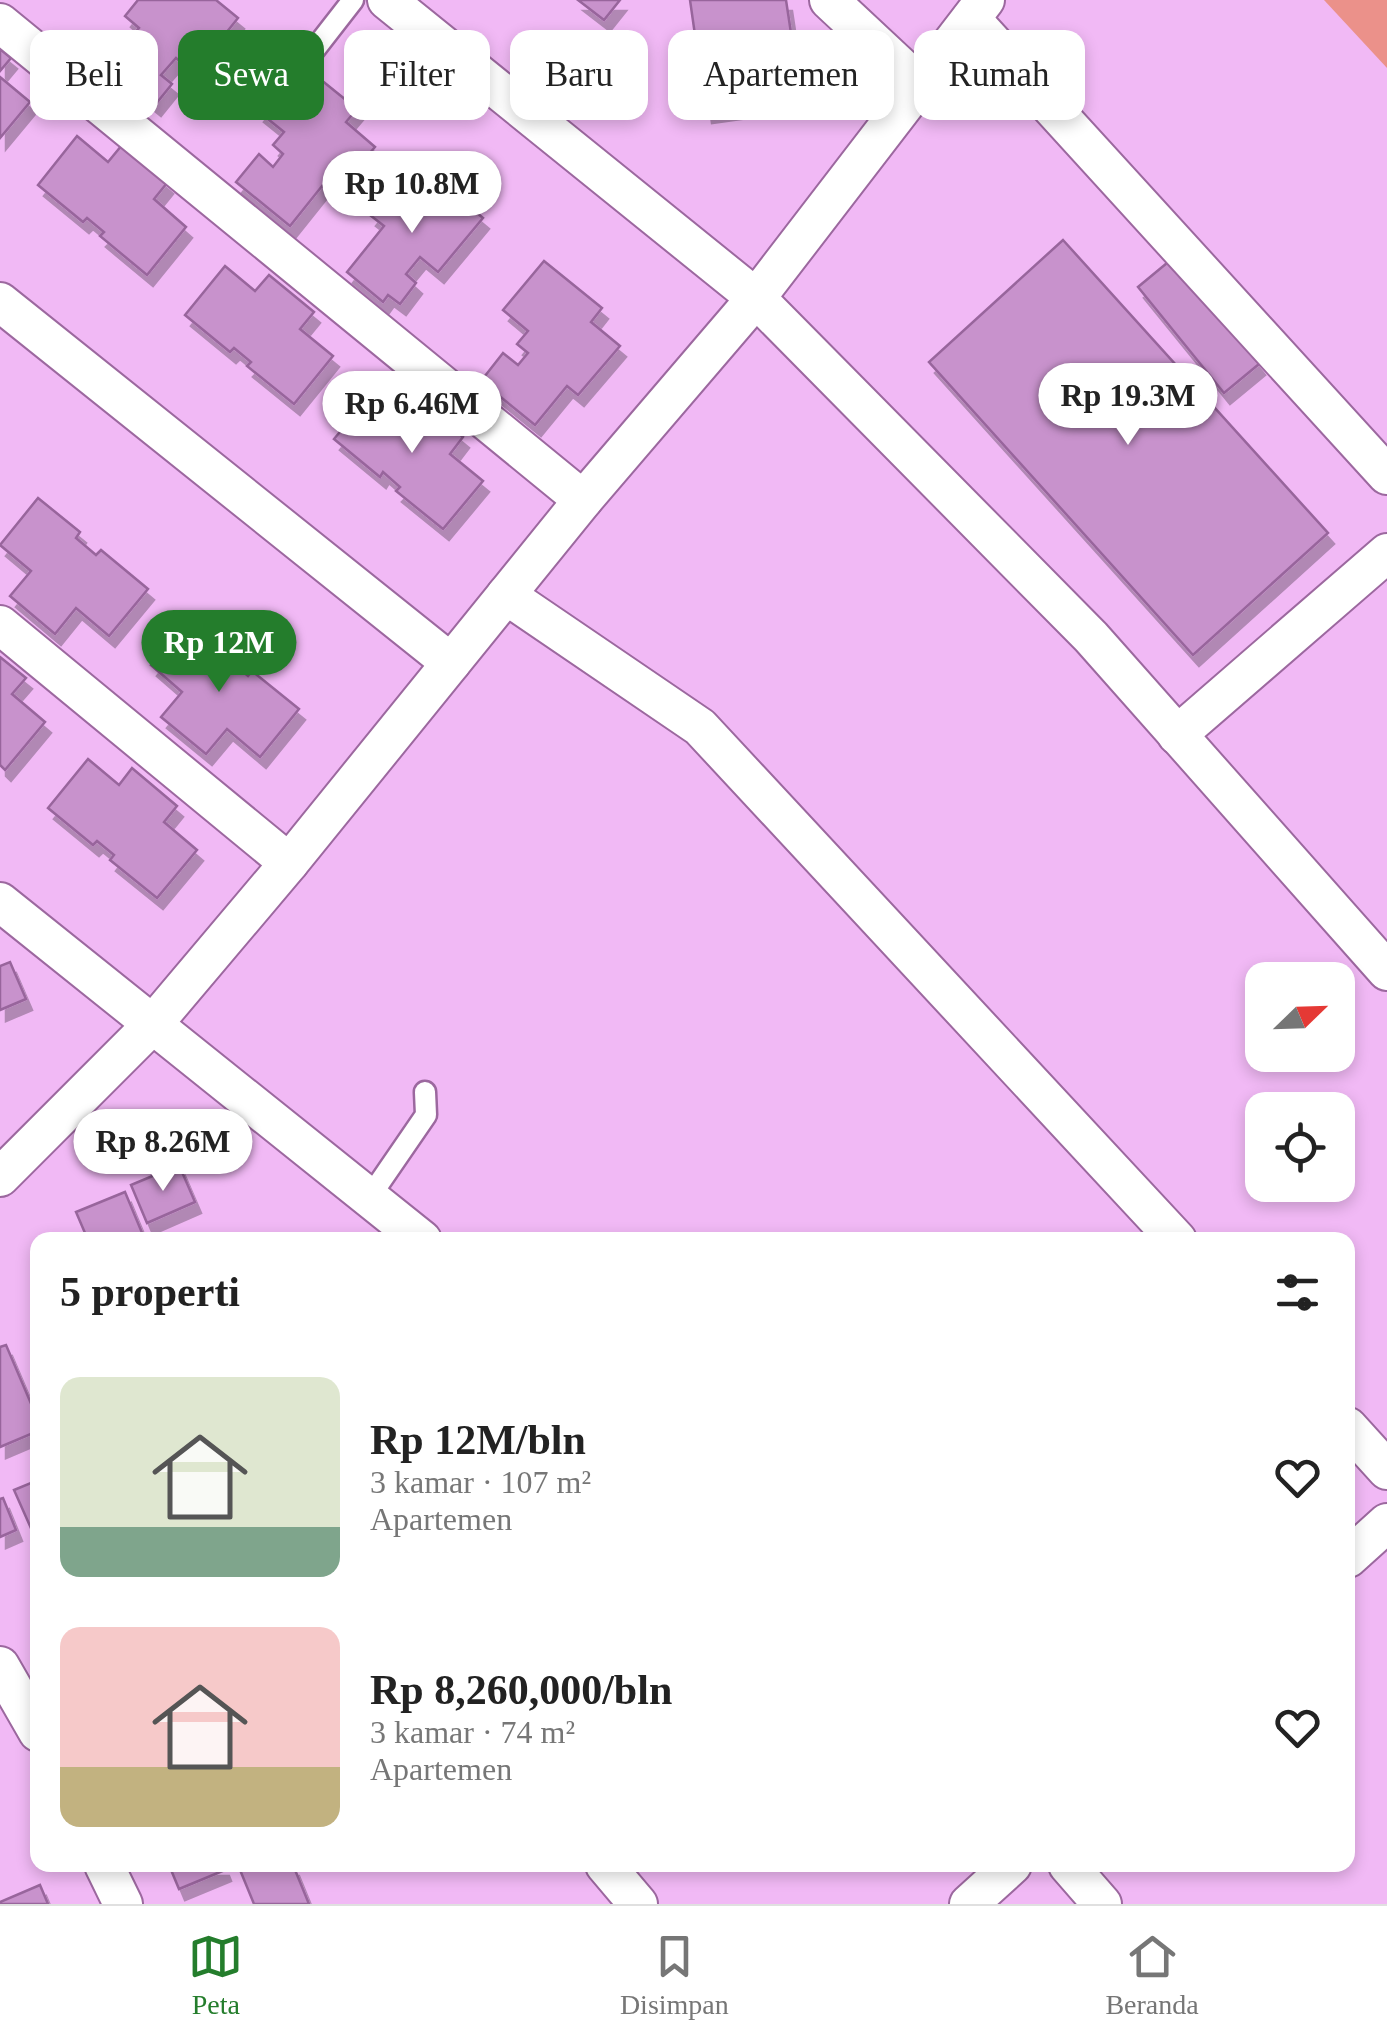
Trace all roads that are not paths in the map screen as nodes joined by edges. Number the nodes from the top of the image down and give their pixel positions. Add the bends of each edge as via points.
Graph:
1 (352, 0) edge
2 (388, 0) edge
3 (830, 0) edge
4 (978, 10) edge
5 (0, 22) edge
6 (963, 30) edge
7 (324, 37) edge
8 (914, 79) edge
9 (914, 93) edge
10 (756, 298) junction
11 (0, 302) edge
12 (1387, 475) edge
13 (583, 500) junction
14 (1387, 553) edge
15 (506, 595) junction
16 (0, 625) edge
17 (452, 662) junction
18 (1177, 736) junction
19 (289, 864) junction
20 (0, 902) edge
21 (1387, 970) edge
22 (153, 1024) junction
23 (425, 1092) dead end
24 (0, 1177) edge
25 (369, 1198) junction
26 (412, 1232) edge
27 (1171, 1232) edge
28 (1355, 1435) edge
29 (1387, 1470) edge
30 (1387, 1522) edge
31 (1355, 1552) edge
32 (0, 1666) edge
33 (30, 1718) edge
34 (107, 1872) edge
35 (611, 1872) edge
36 (1004, 1872) edge
37 (1074, 1872) edge
38 (123, 1904) edge
39 (638, 1904) edge
40 (969, 1904) edge
41 (1102, 1904) edge

1 - 7 lane
2 - 10 street
3 - 8 street
4 - 6 street
4 - 12 street
5 - 13 street
9 - 10 street
10 - 13 street
10 - 18 street via 1091,637
11 - 17 street
13 - 15 street
14 - 18 street
15 - 17 street
15 - 27 street via 700,727
16 - 19 street
17 - 19 street
18 - 21 street
19 - 22 street
20 - 22 street
22 - 24 street
22 - 25 street
23 - 25 lane via 426,1115
25 - 26 street
28 - 29 street
30 - 31 street
32 - 33 street
34 - 38 street
35 - 39 street
36 - 40 street
37 - 41 street

